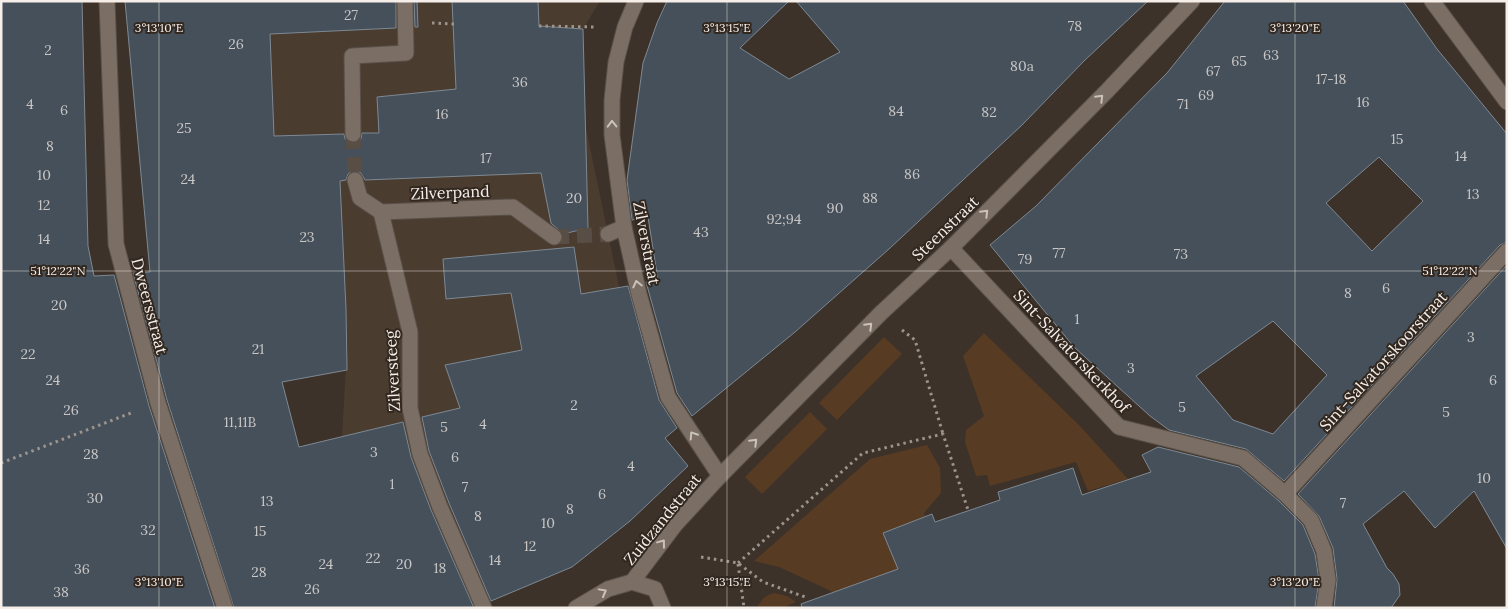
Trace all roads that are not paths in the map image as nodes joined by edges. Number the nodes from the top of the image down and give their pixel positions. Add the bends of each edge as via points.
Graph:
1 (107, 1) edge
2 (405, 1) edge
3 (636, 1) edge
4 (1192, 1) edge
5 (1432, 1) edge
6 (1507, 102) edge
7 (353, 134) tunnel mouth
8 (355, 180) tunnel mouth
9 (381, 212) junction
10 (624, 227) junction
11 (608, 234) tunnel mouth
12 (554, 237) tunnel mouth
13 (951, 248) junction
14 (1507, 251) edge
15 (720, 476) junction
16 (1285, 494) junction
17 (632, 582) junction
18 (225, 608) edge
19 (484, 608) edge
20 (576, 608) edge
21 (663, 608) edge
22 (1324, 608) edge

1 - 18 street, Dweersstraat via 116,244 158,403
2 - 7 street via 406,53 352,56
10 -> 3 street, Zilverstraat via 612,135 612,100 616,62
13 -> 4 street, Steenstraat
5 - 6 street
8 - 9 street via 360,198
9 - 12 street, Zilverpand via 513,207
9 - 19 street, Zilversteeg via 410,332 410,408 420,454
10 - 11 street
15 -> 10 street, Zilverstraat via 668,397
15 -> 13 street, Steenstraat
13 - 16 street, Sint-Salvatorskerkhof via 1119,427 1243,458
14 - 16 street, Sint-Salvatorskoorstraat
17 -> 15 street, Zuidzandstraat via 675,525
16 - 22 street, Sint-Salvatorskerkhof via 1311,520 1324,551 1328,580
20 -> 17 street, Zuidzandstraat via 608,589
17 - 21 street via 655,589

